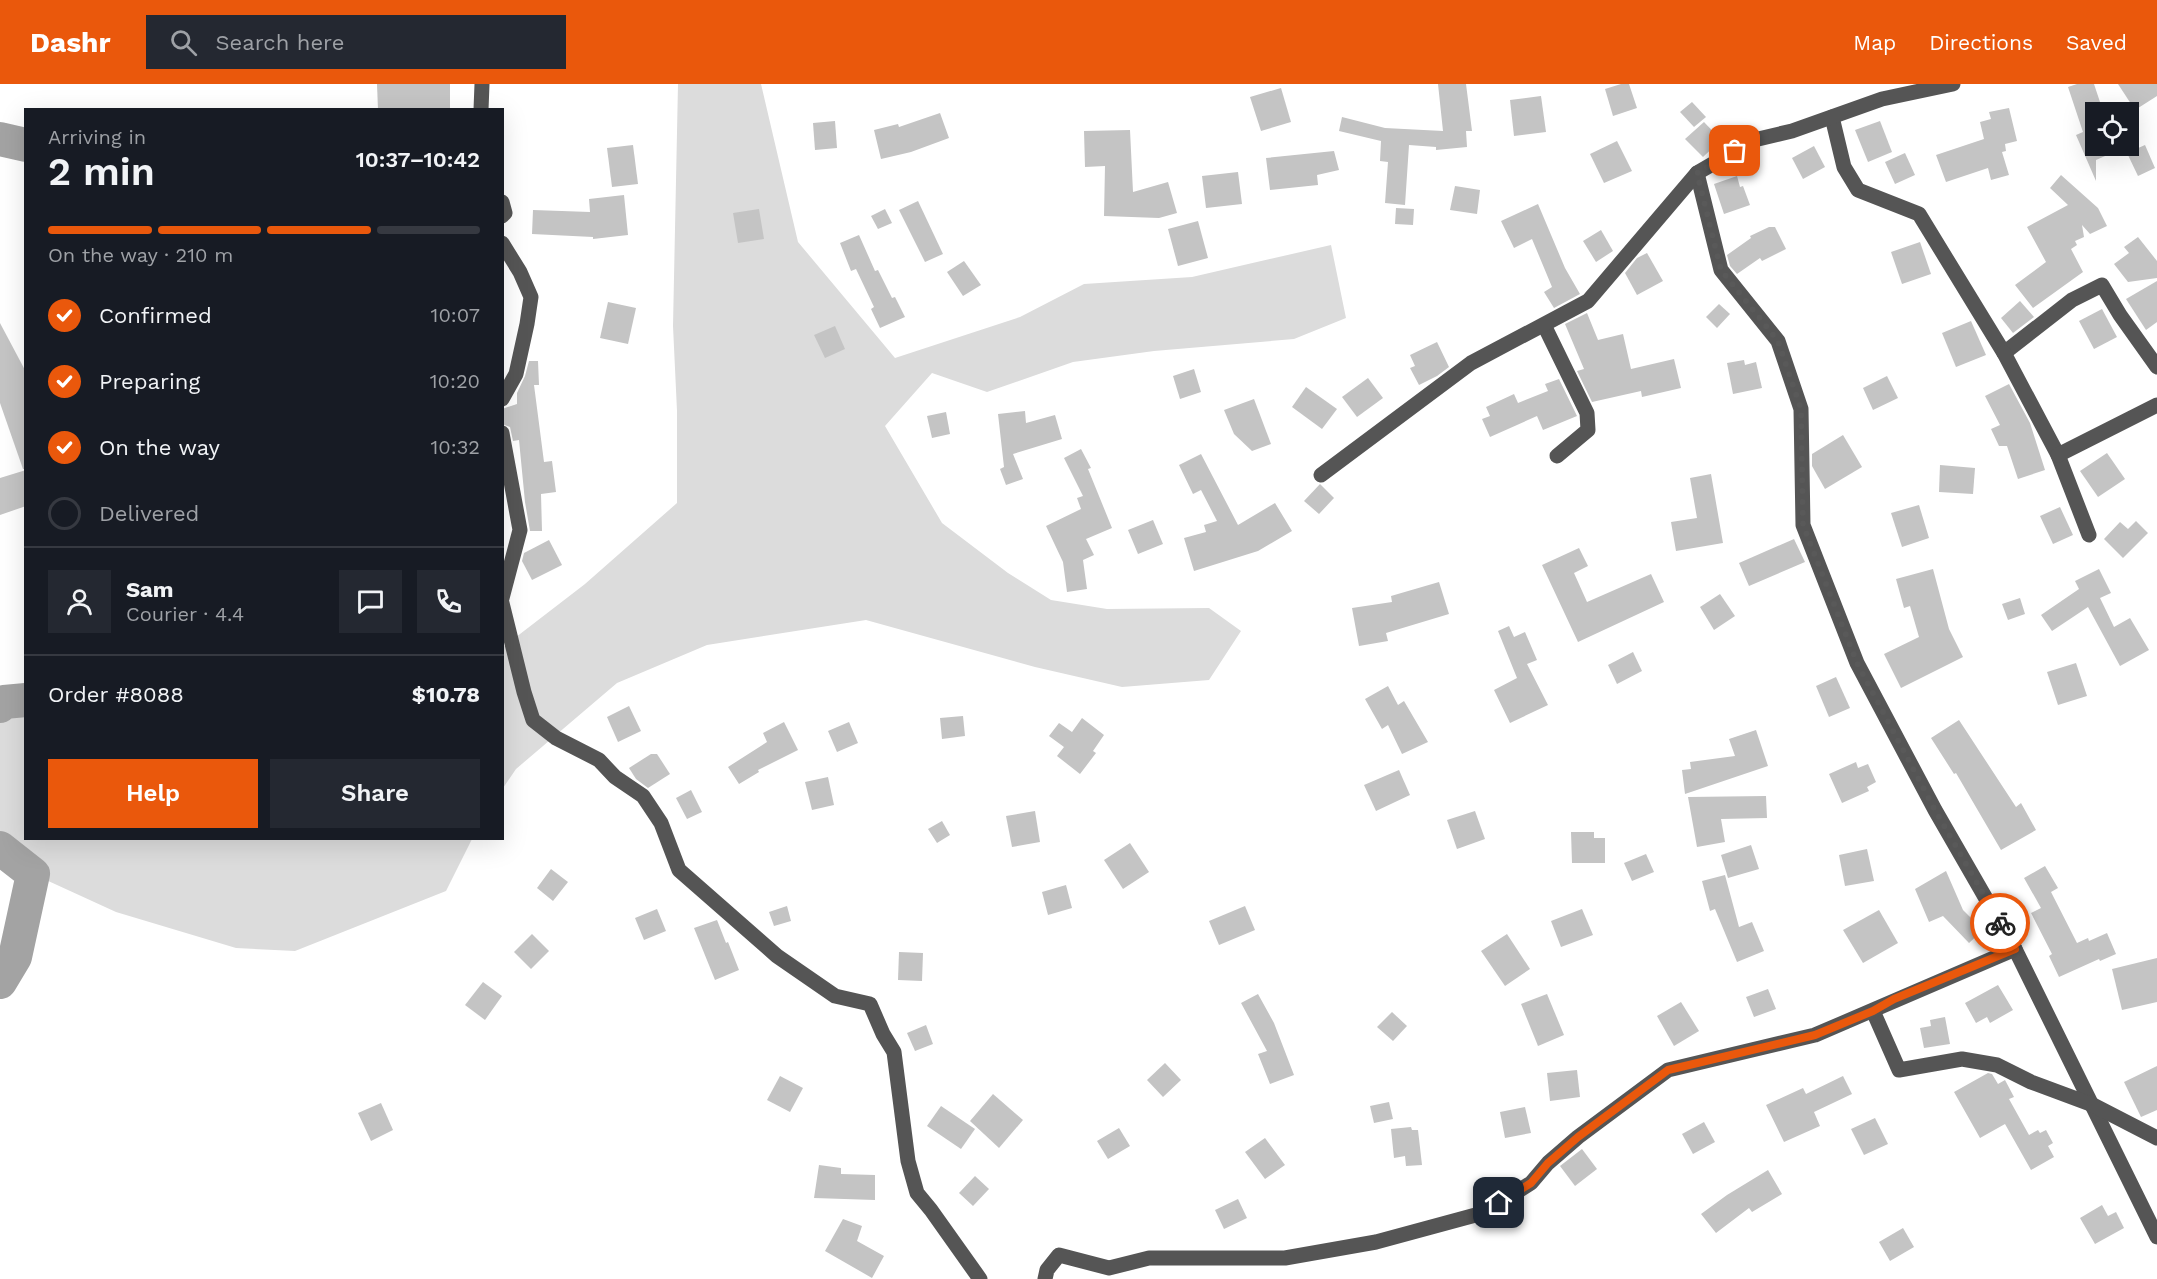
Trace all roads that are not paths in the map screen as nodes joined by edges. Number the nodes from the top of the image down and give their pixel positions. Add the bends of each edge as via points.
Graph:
1 (482, 84) edge
2 (1953, 84) edge
3 (480, 108) edge
4 (1832, 117) junction
5 (1697, 173) junction
6 (504, 246) edge
7 (1544, 325) junction
8 (2004, 353) junction
9 (2157, 367) edge
10 (504, 395) edge
11 (2157, 405) edge
12 (504, 445) edge
13 (2058, 455) junction
14 (1557, 456) dead end
15 (1321, 475) dead end
16 (2089, 535) dead end
17 (504, 590) edge
18 (504, 611) edge
19 (2015, 949) junction
20 (1873, 1011) junction
21 (2093, 1105) junction
22 (2157, 1138) edge
23 (2157, 1237) edge
24 (980, 1279) edge
25 (1045, 1279) edge

1 - 3 street
2 - 4 street via 1882,99
4 - 5 street via 1754,140
4 - 8 street via 1844,168 1858,190 1919,214
5 - 7 street via 1588,301
5 - 19 street via 1721,270 1778,341 1801,409 1803,525 1857,663
6 - 10 street via 531,297 516,374
7 - 14 street via 1587,413 1588,430
7 - 15 street via 1471,363
8 - 9 street via 2072,300 2102,285
8 - 13 street
11 - 13 street
12 - 17 street via 520,530
13 - 16 street
18 - 24 street via 533,720 556,738 598,760 644,796 661,823 679,870 777,956 835,996 870,1004 894,1052 916,1193
19 - 20 street
19 - 21 street
20 - 21 street via 1899,1070 1962,1059 1997,1065
20 - 25 street via 1815,1035 1668,1070 1578,1137 1531,1183 1483,1213 1376,1242 1285,1258 1149,1258 1109,1268 1059,1255
21 - 22 street
21 - 23 street

